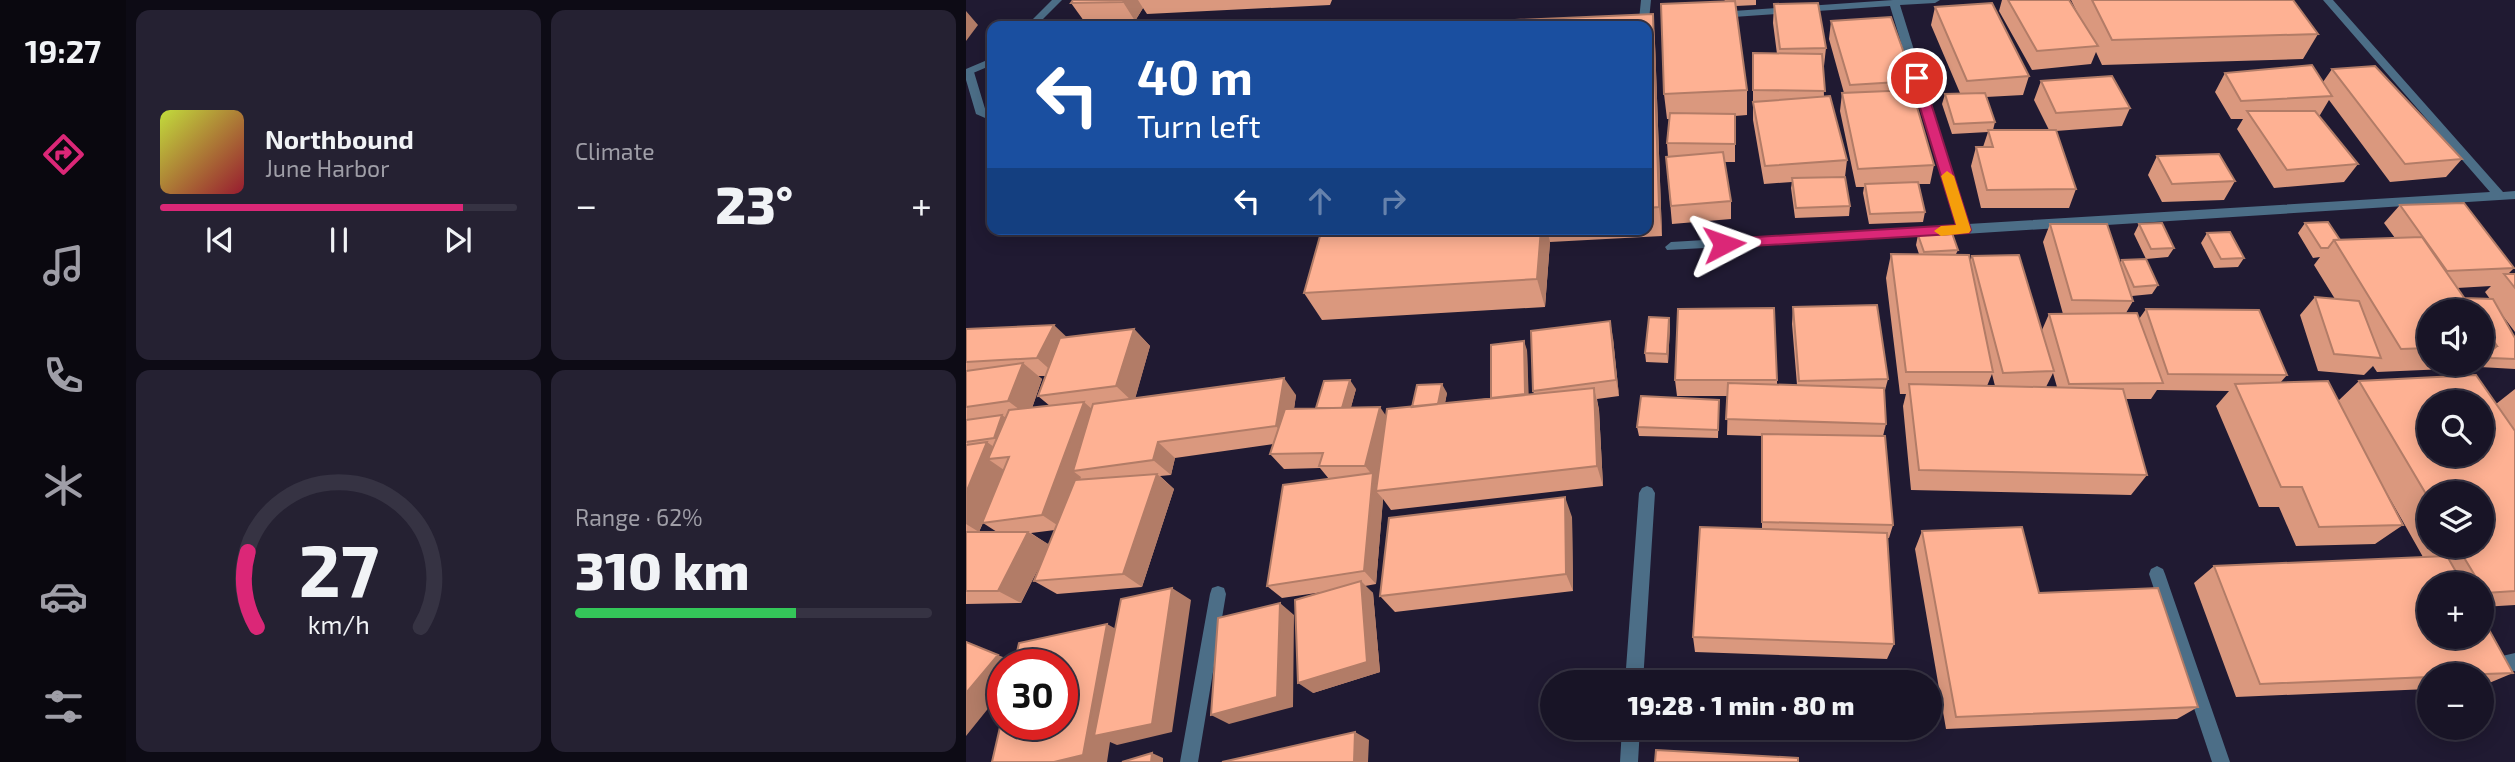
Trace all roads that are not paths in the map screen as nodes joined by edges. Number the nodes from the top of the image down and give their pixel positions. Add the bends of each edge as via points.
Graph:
1 (1057, 0) edge
2 (1646, 0) edge
3 (1934, 0) edge
4 (2328, 0) edge
5 (1894, 3) junction
6 (1714, 15) edge
7 (1658, 19) edge
8 (1632, 20) edge
9 (1644, 20) junction
10 (1036, 21) edge
11 (987, 63) edge
12 (967, 73) edge
13 (987, 116) edge
14 (2515, 195) edge
15 (2500, 196) junction
16 (1964, 230) junction
17 (1671, 247) dead end
18 (1647, 493) dead end
19 (2157, 574) dead end
20 (1218, 594) dead end
21 (1635, 670) edge
22 (1630, 740) edge
23 (1189, 762) edge
24 (1629, 762) edge
25 (2221, 762) edge

1 - 10 street
2 - 9 street
3 - 5 street
4 - 15 street
5 - 6 street
5 - 16 street
7 - 9 street
8 - 9 street
11 - 12 street
12 - 13 street via 981,114
14 - 15 street
15 - 16 street
16 - 17 street
18 - 21 street
19 - 25 street
20 - 23 street
22 - 24 street

